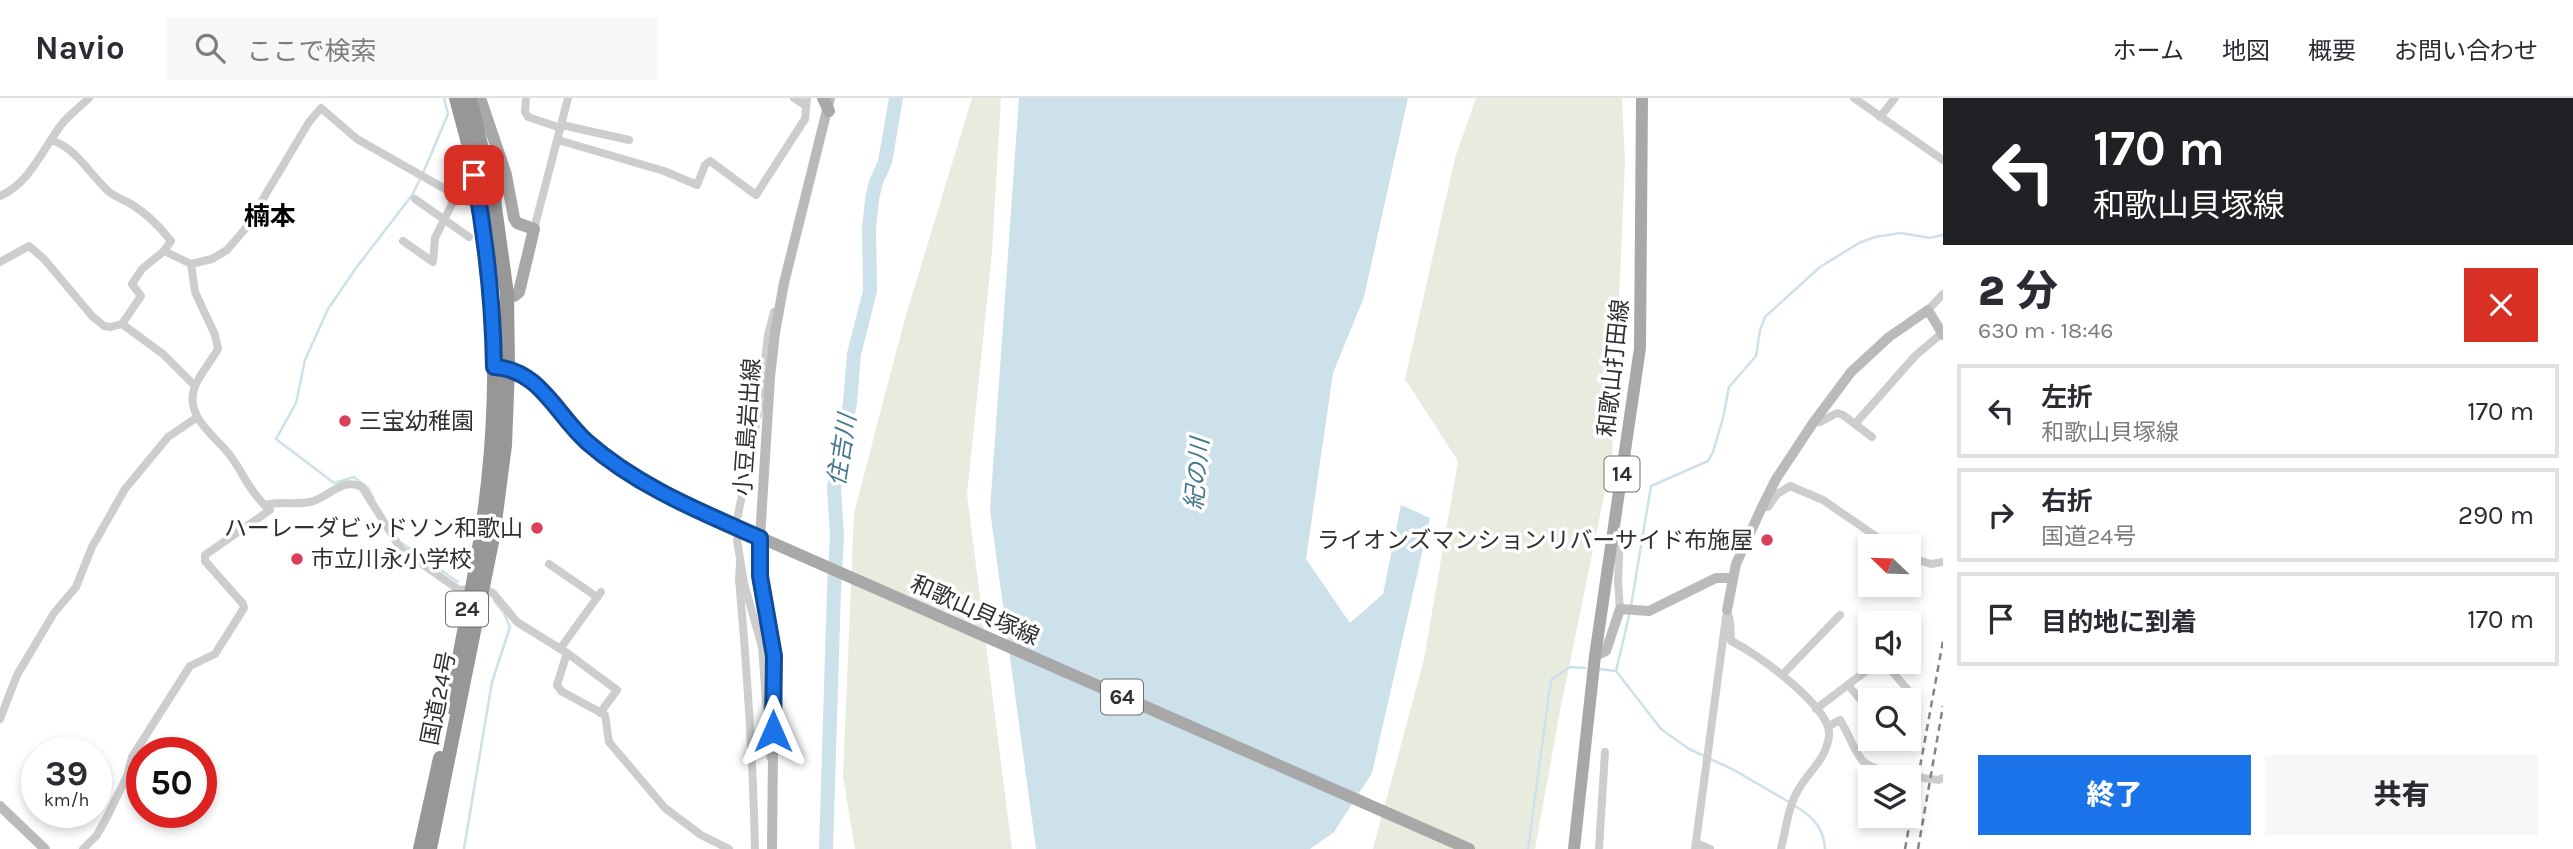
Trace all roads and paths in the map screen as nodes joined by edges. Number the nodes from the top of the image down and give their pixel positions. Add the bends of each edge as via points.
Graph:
1 (89, 98) edge
2 (456, 98) edge
3 (470, 98) edge
4 (480, 98) edge
5 (526, 98) edge
6 (568, 98) edge
7 (794, 98) edge
8 (823, 98) edge
9 (1642, 98) edge
10 (1854, 98) edge
11 (1895, 98) edge
12 (806, 102) edge
13 (830, 104) edge
14 (1880, 117) junction
15 (562, 126) junction
16 (51, 140) junction
17 (558, 140) junction
18 (629, 140) dead end
19 (1943, 160) edge
20 (0, 196) edge
21 (456, 196) junction
22 (510, 198) junction
23 (415, 199) dead end
24 (494, 200) junction
25 (479, 202) junction
26 (443, 219) junction
27 (534, 229) junction
28 (469, 237) dead end
29 (403, 241) dead end
30 (163, 251) junction
31 (1, 257) edge
32 (191, 264) junction
33 (784, 283) junction
34 (1943, 294) edge
35 (507, 296) junction
36 (1928, 310) junction
37 (122, 324) junction
38 (1943, 334) edge
39 (501, 368) junction
40 (195, 386) junction
41 (197, 418) junction
42 (1813, 423) junction
43 (1855, 424) junction
44 (1872, 438) dead end
45 (265, 505) junction
46 (1762, 506) junction
47 (735, 520) junction
48 (1615, 522) junction
49 (1873, 534) edge
50 (760, 538) junction
51 (737, 540) dead end
52 (1922, 561) edge
53 (1943, 562) edge
54 (740, 563) junction
55 (549, 564) dead end
56 (1732, 578) junction
57 (477, 589) junction
58 (1623, 609) junction
59 (1727, 610) junction
60 (1840, 615) dead end
61 (564, 651) junction
62 (1595, 656) junction
63 (1783, 674) junction
64 (1862, 674) edge
65 (1894, 674) edge
66 (1848, 685) junction
67 (1906, 688) edge
68 (1858, 697) edge
69 (1816, 709) junction
70 (600, 713) junction
71 (0, 719) edge
72 (1829, 726) junction
73 (1605, 752) dead end
74 (773, 777) junction
75 (1943, 778) edge
76 (0, 806) edge
77 (1695, 846) edge
78 (39, 847) edge
79 (83, 849) edge
80 (420, 849) edge
81 (430, 849) edge
82 (729, 849) edge
83 (755, 849) edge
84 (772, 849) edge
85 (1469, 849) edge
86 (1574, 849) edge
87 (1599, 849) edge
88 (1710, 849) edge
89 (1781, 849) edge

1 - 16 street
2 - 25 highway, 国道24号 / 24
3 - 24 highway, 国道24号 / 24
4 - 22 main road
5 - 15 street via 528,117
6 - 15 street
7 - 12 street
8 - 13 main road
9 - 48 main road, 和歌山打田線 / 14 via 1640,348
10 - 14 street
11 - 14 street
12 - 17 street via 805,120 756,195 710,162 696,185
13 - 33 main road, 小豆島岩出線
14 - 19 street
15 - 17 street
15 - 18 street
16 - 20 street via 12,191
16 - 30 street via 59,142 108,191 166,235 172,241
17 - 27 street
21 - 25 street
21 - 26 street
21 - 32 street via 357,139 321,108 245,229 227,250
22 - 24 street
22 - 27 main road via 517,223
23 - 26 street
24 - 25 street
24 - 35 highway, 国道24号 / 24
25 - 39 highway, 国道24号 / 24
26 - 28 street
26 - 29 street via 435,237 433,262
27 - 35 main road via 519,292
30 - 32 street
30 - 37 street via 132,284 141,296
31 - 37 street via 29,246 92,316 104,326
32 - 40 street via 195,292 218,349
33 - 47 street via 768,335 760,404
33 - 50 main road, 小豆島岩出線 via 770,377
34 - 36 street
35 - 39 highway, 国道24号 / 24
36 - 38 main road
36 - 42 main road via 1851,373
37 - 40 street via 163,354
38 - 43 street via 1915,356
39 - 47 main road, 和歌山貝塚線 / 64 via 530,378 584,440 613,463 666,496
39 - 57 highway, 国道24号 / 24 via 505,444 493,537
40 - 41 street
41 - 45 street
41 - 71 street via 168,437 125,489 76,587 54,613 17,675
42 - 43 street via 1836,413
42 - 46 main road
43 - 44 street
45 - 57 street via 312,502 338,486 355,484 362,487 401,550 459,590
45 - 79 street via 270,510 205,555 205,561 244,608 215,654 191,666 132,757 97,835
46 - 49 street via 1768,507 1790,486 1823,500
46 - 56 main road
47 - 50 main road, 和歌山貝塚線 / 64
48 - 58 street via 1620,537 1618,581
48 - 62 main road, 和歌山打田線 / 14
50 - 74 main road, 小豆島岩出線 via 760,576 774,656
50 - 85 main road, 和歌山貝塚線 / 64
51 - 54 street
52 - 53 street
54 - 74 street via 762,647
54 - 83 street
55 - 61 street via 599,595
56 - 58 main road via 1716,578 1649,611
56 - 59 main road
57 - 61 street via 493,593 517,622
57 - 80 highway, 国道24号 / 24
57 - 81 highway, 国道24号 / 24
58 - 62 main road via 1606,651
59 - 63 street via 1731,641
59 - 77 street
60 - 63 street
61 - 70 street via 557,685
61 - 70 street via 617,690
62 - 86 main road, 和歌山打田線 / 14
63 - 69 street
64 - 66 street
65 - 67 street
66 - 68 street
66 - 69 street
69 - 72 street
70 - 82 street via 609,741 665,808
72 - 75 street via 1840,720 1867,764 1918,778
72 - 89 street via 1820,762 1794,799
73 - 87 street
74 - 84 main road, 小豆島岩出線
76 - 78 main road
77 - 88 street

